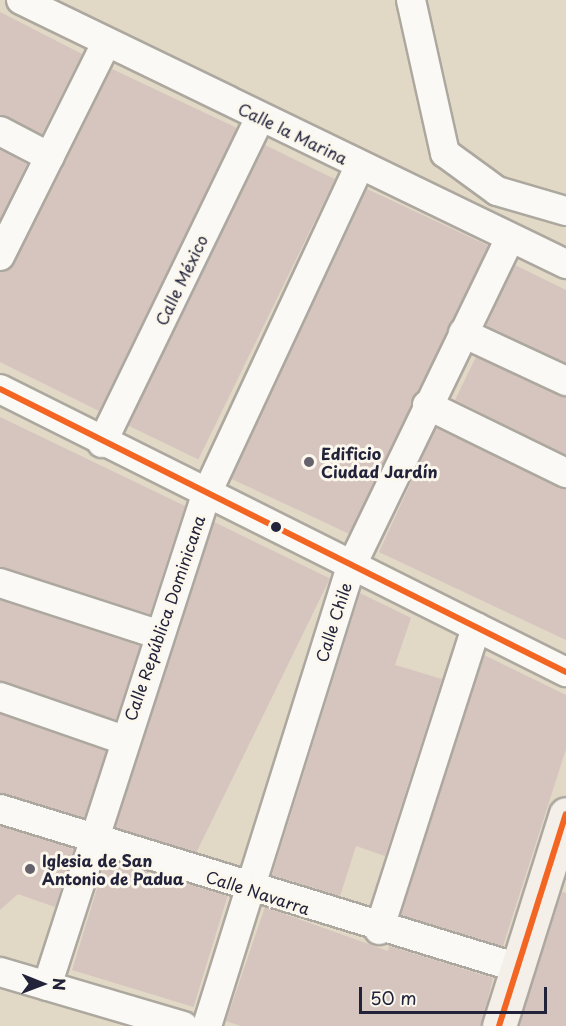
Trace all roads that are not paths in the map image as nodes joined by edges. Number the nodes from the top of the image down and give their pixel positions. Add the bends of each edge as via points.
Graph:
1 (21, 0) edge
2 (411, 0) edge
3 (106, 43) junction
4 (260, 118) junction
5 (0, 132) edge
6 (50, 157) junction
7 (360, 165) junction
8 (566, 211) edge
9 (510, 238) junction
10 (0, 256) edge
11 (566, 264) edge
12 (464, 333) junction
13 (566, 381) edge
14 (0, 389) edge
15 (427, 405) junction
16 (102, 443) junction
17 (566, 473) edge
18 (206, 495) junction
19 (351, 567) junction
20 (0, 582) edge
21 (476, 627) junction
22 (160, 635) junction
23 (566, 672) edge
24 (0, 697) edge
25 (124, 740) junction
26 (0, 809) edge
27 (566, 814) edge
28 (93, 839) junction
29 (249, 889) junction
30 (379, 930) junction
31 (518, 968) junction
32 (0, 972) edge
33 (47, 986) junction
34 (183, 1026) edge
35 (207, 1026) edge
36 (499, 1026) edge

1 - 3 street, Calle la Marina
2 - 8 street via 445,153 497,191
3 - 4 street, Calle la Marina
3 - 6 street
4 - 7 street, Calle la Marina
4 - 16 street, Calle México
5 - 6 street
6 - 10 street
7 - 9 street, Calle la Marina
7 - 18 street, Calle República Dominicana
9 - 11 street, Calle la Marina
9 - 12 street, Calle Chile
12 - 13 street
12 - 15 street, Calle Chile
14 - 16 street
15 - 17 street
15 - 19 street, Calle Chile
16 - 18 street
18 - 19 street
18 - 22 street, Calle República Dominicana
19 - 21 street
19 - 29 street, Calle Chile
20 - 22 street
21 - 23 street
21 - 30 street
22 - 25 street, Calle República Dominicana
24 - 25 street
25 - 28 street, Calle República Dominicana
26 - 28 street, Calle Navarra
27 - 31 main road
28 - 29 street, Calle Navarra
28 - 33 street, Calle República Dominicana
29 - 30 street, Calle Navarra
29 - 35 street, Calle Chile
30 - 31 street, Calle Navarra
31 - 36 main road
32 - 33 street
33 - 34 street

